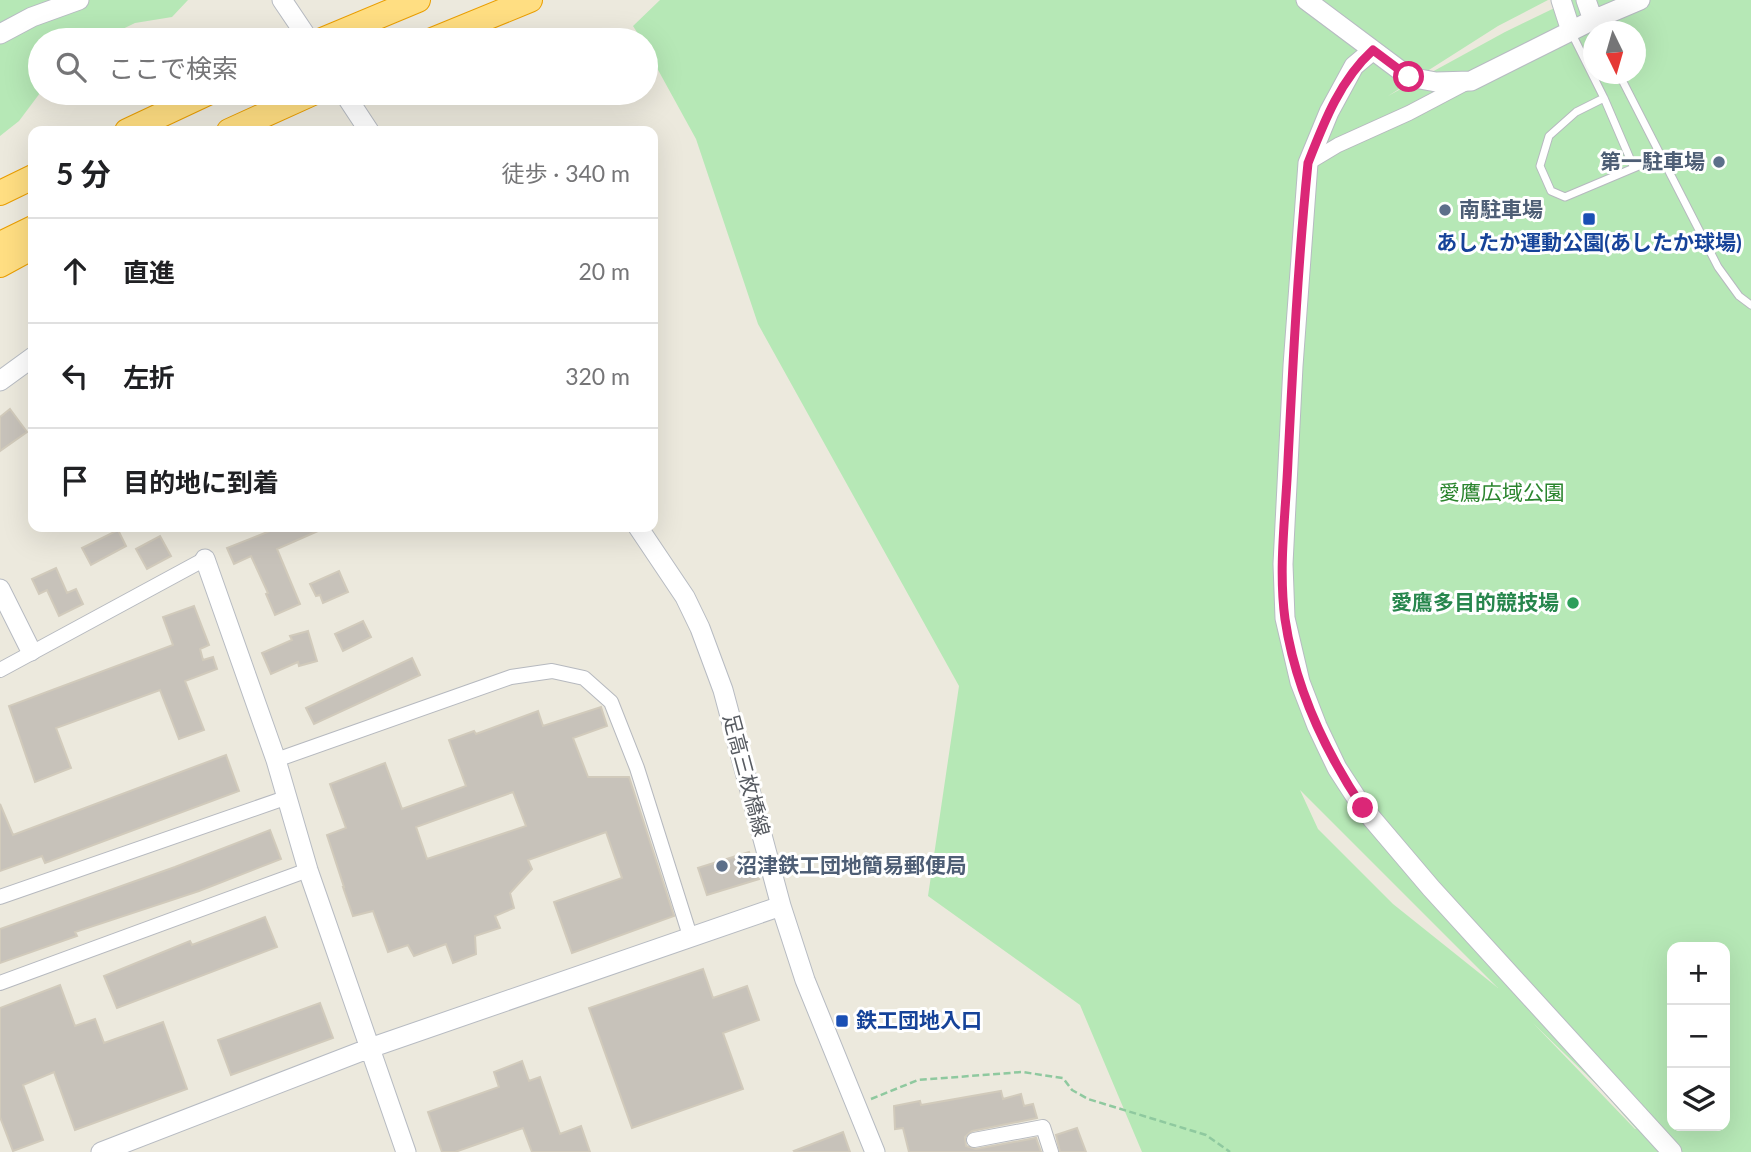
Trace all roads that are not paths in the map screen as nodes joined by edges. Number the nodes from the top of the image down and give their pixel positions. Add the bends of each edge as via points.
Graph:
1 (79, 0) edge
2 (282, 0) edge
3 (418, 0) edge
4 (530, 0) edge
5 (1306, 0) edge
6 (1561, 0) edge
7 (1586, 0) edge
8 (1640, 0) edge
9 (1594, 21) edge
10 (1604, 21) edge
11 (301, 28) edge
12 (352, 28) edge
13 (461, 28) edge
14 (1583, 29) edge
15 (1571, 31) junction
16 (0, 34) edge
17 (1373, 50) junction
18 (1471, 80) junction
19 (1624, 84) edge
20 (1604, 99) junction
21 (182, 105) edge
22 (286, 105) edge
23 (301, 105) edge
24 (352, 105) edge
25 (138, 126) edge
26 (240, 126) edge
27 (261, 126) edge
28 (366, 126) edge
29 (1660, 156) junction
30 (1308, 163) junction
31 (1634, 168) junction
32 (28, 179) edge
33 (0, 193) edge
34 (28, 230) edge
35 (0, 244) edge
36 (28, 250) edge
37 (0, 265) edge
38 (1751, 305) edge
39 (28, 361) edge
40 (0, 381) edge
41 (641, 532) edge
42 (205, 559) joint
43 (0, 589) edge
44 (31, 651) junction
45 (0, 670) edge
46 (276, 760) junction
47 (288, 797) junction
48 (308, 870) junction
49 (0, 897) edge
50 (781, 906) junction
51 (691, 939) junction
52 (0, 983) edge
53 (370, 1048) junction
54 (974, 1140) dead end
55 (101, 1152) edge
56 (406, 1152) edge
57 (875, 1152) edge
58 (1051, 1152) edge
59 (1672, 1152) edge

1 - 16 street
2 - 11 street
3 - 12 highway
4 - 13 highway
5 - 17 street
6 - 15 street
7 - 9 street
8 - 10 street
14 - 15 street
15 - 18 street
15 - 20 lane
17 - 18 street via 1409,77 1436,82
17 - 30 street via 1354,66
18 - 30 street
19 - 29 lane
20 - 31 lane
20 - 31 lane via 1576,112 1549,136 1540,166 1551,191 1564,197
21 - 25 highway
22 - 26 highway
23 - 27 highway
24 - 28 street
29 - 31 lane
29 - 38 lane via 1718,267
30 - 59 street via 1283,564 1285,618 1300,682 1337,768 1363,808
32 - 33 highway
34 - 35 highway
36 - 37 highway
39 - 40 street
41 - 50 street, 足高三枚橋線 via 700,628 723,690
42 - 44 street
42 - 46 street
43 - 44 street
44 - 45 street
46 - 47 street
46 - 51 street via 511,677 552,671 584,678 611,702 637,768
47 - 48 street
47 - 49 street
48 - 52 street
48 - 53 street
50 - 51 street
50 - 57 street, 足高三枚橋線 via 805,980
51 - 53 street
53 - 55 street
53 - 56 street
54 - 58 street via 1043,1127

